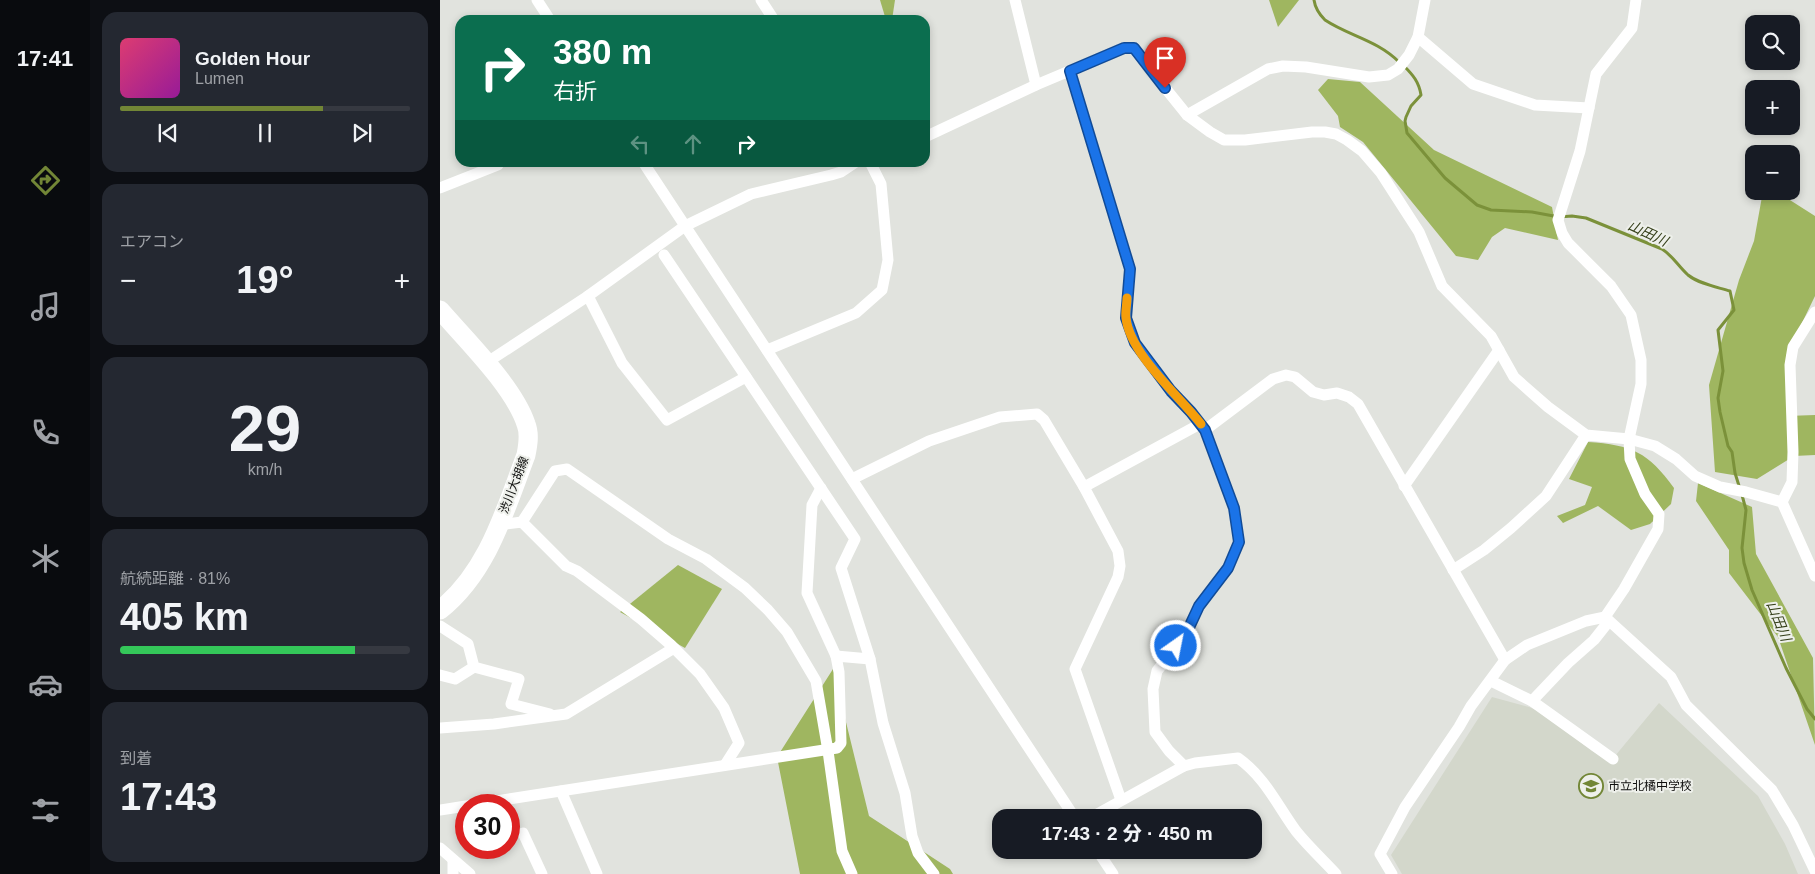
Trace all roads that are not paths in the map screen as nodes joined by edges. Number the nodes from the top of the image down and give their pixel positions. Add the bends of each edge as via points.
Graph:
1 (537, 0) edge
2 (761, 0) edge
3 (1015, 0) edge
4 (1424, 0) edge
5 (1636, 0) edge
6 (547, 15) edge
7 (771, 15) edge
8 (1418, 37) junction
9 (1070, 71) junction
10 (1036, 85) junction
11 (1589, 108) junction
12 (1187, 115) junction
13 (930, 135) edge
14 (493, 167) edge
15 (646, 167) edge
16 (849, 167) edge
17 (872, 167) edge
18 (440, 188) edge
19 (685, 226) junction
20 (664, 255) dead end
21 (588, 296) junction
22 (440, 310) edge
23 (1815, 312) edge
24 (767, 350) junction
25 (1499, 350) junction
26 (486, 363) junction
27 (746, 377) junction
28 (1203, 427) junction
29 (1586, 435) junction
30 (1630, 439) junction
31 (852, 479) junction
32 (1404, 486) junction
33 (1084, 487) junction
34 (821, 488) junction
35 (1782, 502) junction
36 (522, 522) junction
37 (498, 525) junction
38 (1452, 570) junction
39 (1815, 576) edge
40 (440, 610) edge
41 (1607, 619) junction
42 (440, 626) edge
43 (674, 648) junction
44 (836, 656) junction
45 (870, 659) junction
46 (1505, 660) junction
47 (474, 667) junction
48 (440, 675) edge
49 (1491, 681) junction
50 (1532, 701) junction
51 (556, 716) junction
52 (440, 728) edge
53 (828, 751) junction
54 (1613, 759) dead end
55 (725, 764) junction
56 (1184, 766) junction
57 (560, 791) junction
58 (520, 797) edge
59 (1121, 800) junction
60 (455, 808) edge
61 (1069, 809) edge
62 (1106, 809) edge
63 (440, 810) edge
64 (523, 833) dead end
65 (440, 848) edge
66 (1103, 859) edge
67 (453, 861) junction
68 (1815, 872) edge
69 (453, 874) edge
70 (470, 874) edge
71 (542, 874) edge
72 (596, 874) edge
73 (852, 874) edge
74 (934, 874) edge
75 (1113, 874) edge
76 (1336, 874) edge
77 (1392, 874) edge

1 - 6 street
2 - 7 street
3 - 10 street
4 - 8 street
5 - 11 street via 1632,28 1596,74
8 - 11 street via 1473,84 1535,105
8 - 12 street via 1398,69 1388,75 1369,77 1283,66 1268,69
9 - 10 street
9 - 12 street via 1124,48 1134,48
9 - 28 street via 1130,269 1126,318 1132,335 1147,362
10 - 13 street
11 - 30 street via 1580,151 1558,220 1568,243 1611,286 1631,315 1641,360 1641,384
12 - 25 street via 1224,140 1326,132 1354,145 1381,173 1419,232 1442,286 1491,336
14 - 18 street
15 - 19 street
16 - 19 street via 842,172 751,194
17 - 24 street via 881,184 888,260 882,290 856,313
19 - 21 street
19 - 24 street
20 - 27 street
21 - 26 street
21 - 27 street via 622,363 667,420
22 - 26 main road, 渋川大胡線
23 - 35 street via 1793,347 1790,365 1792,482
24 - 31 street
25 - 29 street via 1522,385
25 - 32 street
26 - 37 main road, 渋川大胡線 via 511,396 527,426 526,455
27 - 34 street
28 - 32 street via 1273,379 1286,375 1314,392 1324,395 1337,393 1358,404
28 - 33 street
28 - 56 street via 1234,508 1239,542 1228,568 1199,606 1186,634 1157,671 1153,689 1155,732
29 - 30 street
29 - 38 street via 1546,496 1484,550
30 - 35 street via 1655,446 1695,476 1720,487
30 - 41 street via 1630,459 1645,494 1659,514 1658,529
31 - 33 street via 928,441 1000,418 1037,414 1044,420
31 - 61 street
32 - 38 street
33 - 59 street via 1118,552 1120,566 1118,577 1075,669
34 - 44 street via 812,505 807,593
34 - 45 street via 855,539 841,568
35 - 39 street
36 - 37 street
36 - 43 street via 566,566 634,614
36 - 53 street via 555,471 567,469 745,588 787,632 804,657 816,681
37 - 40 main road, 渋川大胡線 via 471,579
38 - 46 street
41 - 46 street via 1586,622 1527,645
41 - 50 street via 1594,640
41 - 68 street via 1671,677 1686,704 1772,790
42 - 47 street via 468,644
43 - 51 street via 566,714
43 - 55 street via 700,674 724,708 739,743
44 - 45 street
44 - 53 street via 841,743
45 - 74 street via 883,723 905,793 912,836 918,853
46 - 49 street
47 - 48 street via 455,679
47 - 51 street via 519,679 511,704
49 - 50 street
49 - 77 street via 1405,807 1380,854
50 - 54 street
51 - 52 street
53 - 55 street
53 - 73 street via 842,851
55 - 57 street
56 - 59 street
56 - 76 street via 1238,758 1249,765 1278,800 1297,831
57 - 58 street
57 - 72 street
59 - 62 street
60 - 63 street
64 - 71 street
65 - 67 street
66 - 75 street
67 - 69 street
67 - 70 street

